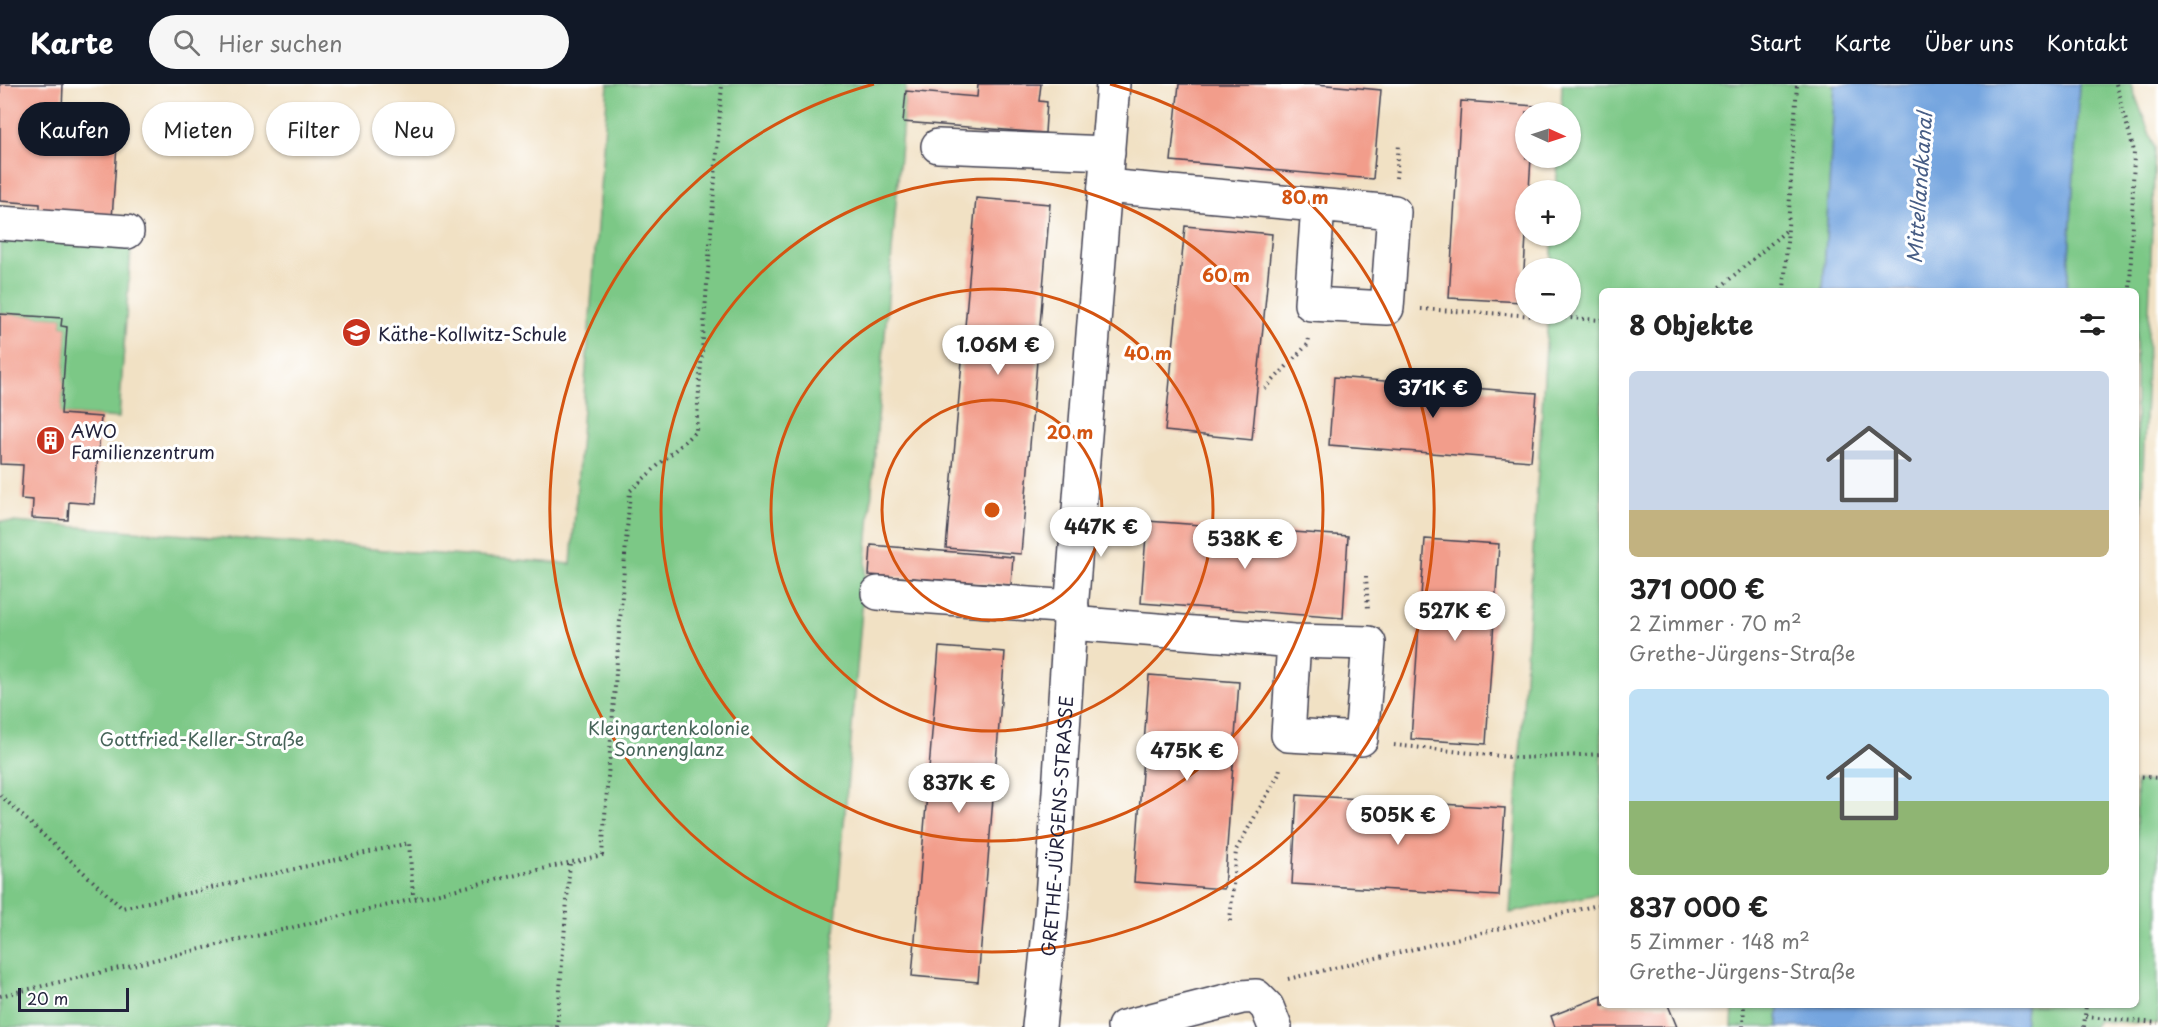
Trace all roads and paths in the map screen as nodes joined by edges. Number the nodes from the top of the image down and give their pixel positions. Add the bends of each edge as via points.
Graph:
1 (722, 84) edge
2 (1113, 84) edge
3 (1797, 84) edge
4 (2116, 84) edge
5 (938, 146) dead end
6 (1108, 153) junction
7 (1106, 186) junction
8 (1318, 205) junction
9 (0, 223) edge
10 (1788, 229) junction
11 (126, 232) dead end
12 (1719, 288) edge
13 (1784, 288) edge
14 (2130, 288) edge
15 (1311, 304) junction
16 (1387, 308) junction
17 (1599, 320) edge
18 (1265, 389) dead end
19 (878, 593) dead end
20 (1071, 615) junction
21 (1294, 641) junction
22 (1288, 735) junction
23 (1361, 740) junction
24 (1599, 754) edge
25 (2139, 776) edge
26 (2158, 778) edge
27 (0, 795) edge
28 (570, 862) junction
29 (417, 898) junction
30 (1599, 905) edge
31 (1230, 921) dead end
32 (0, 996) edge
33 (1256, 996) junction
34 (1744, 1008) edge
35 (2086, 1008) edge
36 (2086, 1017) junction
37 (2158, 1023) edge
38 (557, 1027) edge
39 (1039, 1027) edge
40 (1124, 1027) edge
41 (1275, 1027) edge
42 (1743, 1027) edge
43 (2084, 1027) edge

1 - 28 path via 696,431 630,490 602,855
2 - 6 street, GRETHE-JÜRGENS-STRASSE
3 - 10 path
4 - 14 path via 2134,151
5 - 6 street
6 - 7 street, GRETHE-JÜRGENS-STRASSE
7 - 8 street
7 - 20 street, GRETHE-JÜRGENS-STRASSE
8 - 15 street
8 - 16 street via 1394,212
9 - 11 street
10 - 12 path
10 - 13 path
15 - 16 street
15 - 18 path via 1308,344
16 - 17 path
19 - 20 street
20 - 21 street
20 - 39 street, GRETHE-JÜRGENS-STRASSE via 1051,914
21 - 22 street
21 - 23 street via 1369,643
22 - 23 street
22 - 31 path via 1279,774 1236,850
23 - 24 path via 1519,758
25 - 26 path
27 - 29 path via 122,908 409,843 413,894
28 - 29 path
28 - 38 path
29 - 32 path
30 - 33 path via 1275,981
33 - 40 street
33 - 41 street via 1267,1007
34 - 42 path
35 - 36 path
36 - 37 path
36 - 43 path

